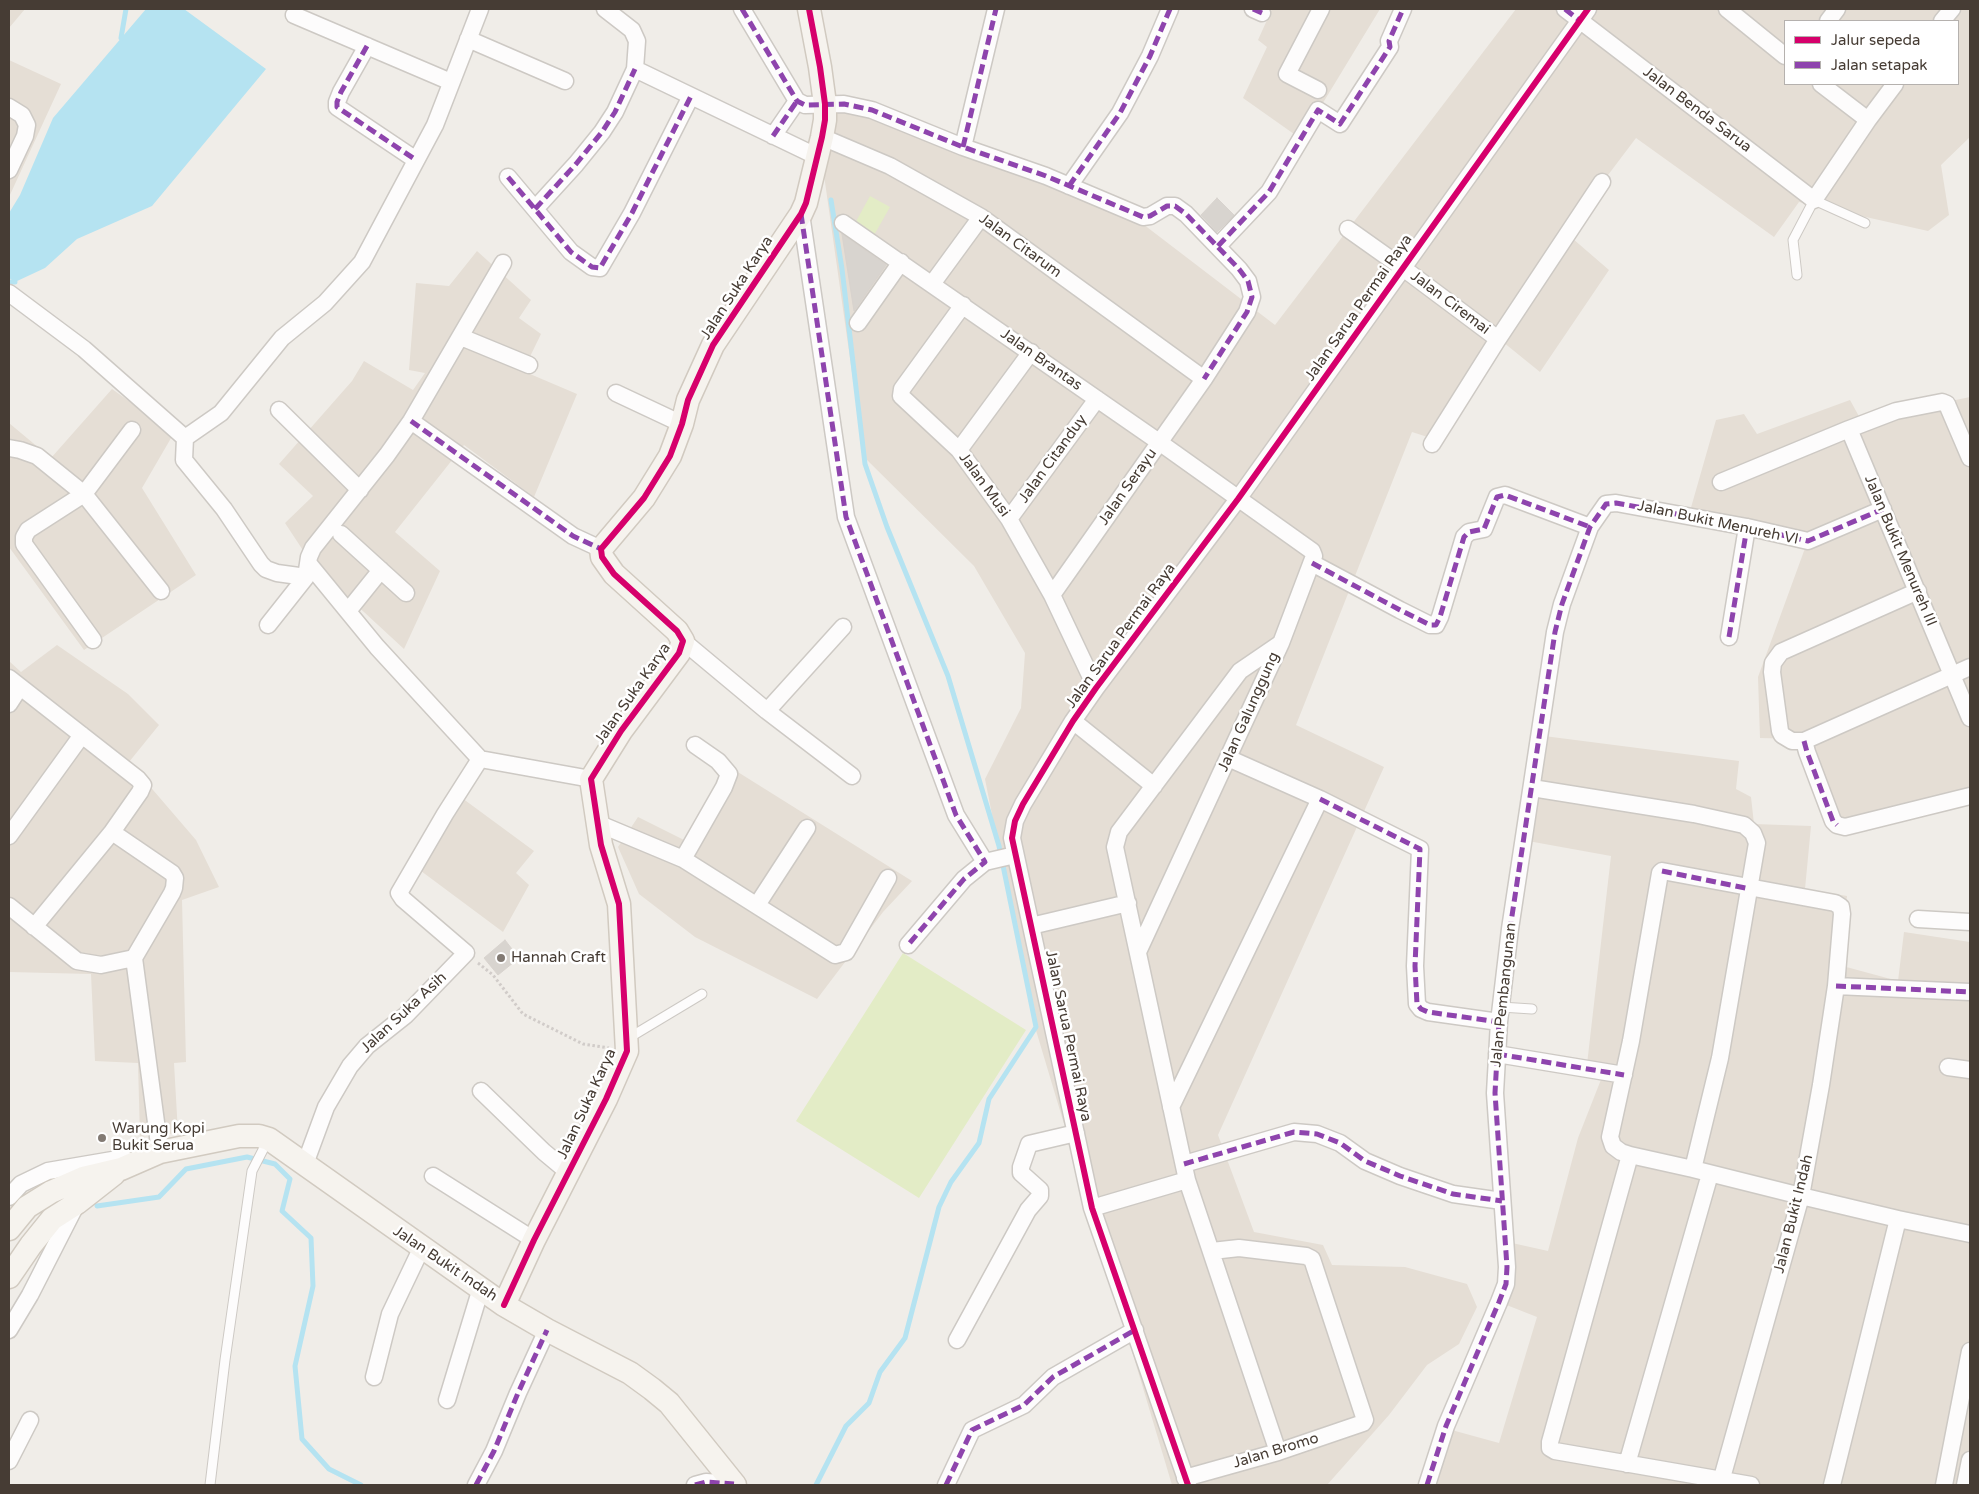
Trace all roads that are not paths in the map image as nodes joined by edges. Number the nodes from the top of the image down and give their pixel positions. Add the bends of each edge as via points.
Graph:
1 (480, 9) edge
2 (605, 9) edge
3 (742, 9) edge
4 (809, 9) edge
5 (996, 9) edge
6 (1170, 9) edge
7 (1321, 9) edge
8 (1403, 9) edge
9 (1564, 9) edge
10 (1727, 9) edge
11 (1837, 9) edge
12 (1952, 9) edge
13 (1583, 14) edge
14 (294, 15) dead end
15 (1829, 20) edge
16 (1943, 20) edge
17 (468, 39) junction
18 (367, 46) junction
19 (1784, 55) edge
20 (635, 69) junction
21 (450, 82) junction
22 (565, 82) dead end
23 (1822, 85) edge
24 (1895, 85) edge
25 (1318, 90) dead end
26 (691, 96) junction
27 (797, 101) junction
28 (825, 104) junction
29 (9, 107) edge
30 (1868, 120) junction
31 (773, 136) junction
32 (820, 147) junction
33 (963, 147) junction
34 (416, 160) junction
35 (9, 170) edge
36 (508, 177) dead end
37 (1602, 182) dead end
38 (1069, 186) junction
39 (1814, 200) junction
40 (535, 209) junction
41 (801, 214) junction
42 (981, 217) junction
43 (843, 223) dead end
44 (1864, 223) dead end
45 (1348, 229) dead end
46 (1218, 246) junction
47 (901, 262) junction
48 (503, 263) dead end
49 (1403, 268) junction
50 (1797, 274) dead end
51 (932, 284) junction
52 (9, 292) edge
53 (963, 306) junction
54 (858, 323) dead end
55 (461, 337) junction
56 (1498, 339) junction
57 (1031, 352) junction
58 (529, 365) dead end
59 (1204, 379) junction
60 (616, 393) dead end
61 (1097, 398) junction
62 (279, 410) dead end
63 (411, 420) junction
64 (682, 424) junction
65 (1848, 429) junction
66 (132, 430) dead end
67 (185, 438) junction
68 (1160, 442) junction
69 (1432, 444) dead end
70 (9, 448) edge
71 (959, 450) junction
72 (1970, 458) edge
73 (1722, 482) dead end
74 (360, 490) junction
75 (84, 494) junction
76 (1238, 499) junction
77 (1606, 504) joint
78 (1883, 509) junction
79 (1009, 519) junction
80 (1590, 527) junction
81 (1747, 527) junction
82 (341, 534) dead end
83 (601, 550) junction
84 (1312, 562) junction
85 (381, 570) junction
86 (308, 571) junction
87 (160, 591) dead end
88 (1918, 591) junction
89 (406, 593) dead end
90 (1052, 595) junction
91 (348, 611) junction
92 (268, 624) dead end
93 (842, 627) dead end
94 (1729, 637) dead end
95 (93, 640) dead end
96 (683, 641) junction
97 (1281, 642) junction
98 (1970, 667) edge
99 (1952, 674) junction
100 (14, 683) edge
101 (1096, 688) junction
102 (9, 704) edge
103 (767, 711) junction
104 (1970, 718) edge
105 (1074, 721) junction
106 (82, 735) junction
107 (1804, 741) junction
108 (695, 745) dead end
109 (1228, 758) junction
110 (480, 759) junction
111 (852, 776) dead end
112 (591, 779) junction
113 (1154, 786) junction
114 (1532, 788) junction
115 (1970, 796) edge
116 (1320, 799) junction
117 (597, 823) junction
118 (807, 828) dead end
119 (112, 832) junction
120 (9, 836) edge
121 (1001, 858) junction
122 (682, 859) junction
123 (888, 878) dead end
124 (1750, 889) junction
125 (1128, 903) junction
126 (757, 905) junction
127 (9, 906) edge
128 (1918, 918) dead end
129 (1970, 922) edge
130 (1031, 926) junction
131 (34, 927) junction
132 (908, 946) dead end
133 (1138, 952) junction
134 (134, 958) junction
135 (1836, 986) junction
136 (1970, 992) edge
137 (702, 994) dead end
138 (1532, 1009) dead end
139 (1500, 1014) junction
140 (627, 1045) junction
141 (1497, 1054) junction
142 (1948, 1067) dead end
143 (1970, 1070) edge
144 (1624, 1075) junction
145 (481, 1091) dead end
146 (1171, 1107) junction
147 (1076, 1133) junction
148 (265, 1146) junction
149 (160, 1152) junction
150 (1630, 1155) junction
151 (305, 1164) junction
152 (121, 1169) junction
153 (1693, 1169) junction
154 (568, 1172) junction
155 (1186, 1172) junction
156 (1710, 1174) junction
157 (433, 1176) dead end
158 (1801, 1196) junction
159 (9, 1197) edge
160 (1502, 1201) junction
161 (77, 1203) junction
162 (1092, 1208) junction
163 (1898, 1219) junction
164 (9, 1229) edge
165 (1970, 1234) edge
166 (534, 1240) junction
167 (422, 1248) junction
168 (1212, 1251) junction
169 (9, 1277) edge
170 (481, 1288) junction
171 (504, 1305) junction
172 (9, 1330) edge
173 (547, 1330) junction
174 (1135, 1330) junction
175 (957, 1340) dead end
176 (1970, 1351) edge
177 (374, 1377) dead end
178 (446, 1400) dead end
179 (30, 1420) dead end
180 (1278, 1452) junction
181 (1970, 1460) edge
182 (9, 1461) edge
183 (1627, 1464) junction
184 (1186, 1482) edge
185 (1720, 1483) edge
186 (734, 1484) edge
187 (210, 1485) edge
188 (476, 1485) edge
189 (695, 1485) edge
190 (946, 1485) edge
191 (1427, 1485) edge
192 (1752, 1485) edge
193 (1832, 1485) edge
194 (1944, 1485) edge
195 (1965, 1485) edge

1 - 17 street
2 - 20 street via 632,30 636,41
3 - 27 street
4 - 28 street, Jalan Suka Karya
5 - 33 street
6 - 38 street via 1120,113
7 - 25 street via 1287,74
8 - 46 street via 1389,42 1390,47 1340,124 1318,110 1269,192
9 - 13 street, Jalan Benda Sarua
10 - 19 street
11 - 15 street
12 - 16 street
13 - 39 street, Jalan Benda Sarua
13 - 49 street, Jalan Sarua Permai Raya
14 - 18 street
17 - 21 street
17 - 22 street
18 - 21 street
18 - 34 street via 341,92 337,107
20 - 26 street, Jalan Citarum
20 - 40 street via 602,132
21 - 34 street via 434,125
23 - 30 street
24 - 30 street
26 - 31 street, Jalan Citarum
26 - 40 street via 632,213 600,268 592,268 571,252
27 - 28 street via 805,105
27 - 31 street
28 - 32 street, Jalan Suka Karya
28 - 33 street via 858,106
29 - 35 street via 22,115 26,125 25,136
30 - 39 street
31 - 32 street, Jalan Citarum
32 - 41 street, Jalan Suka Karya
32 - 42 street, Jalan Citarum via 890,166
33 - 38 street
34 - 67 street via 362,262 325,304 282,338 221,413
36 - 40 street
37 - 56 street
38 - 46 street, Jalan Serayu via 1143,217 1167,206 1176,206
39 - 44 lane
39 - 50 lane via 1793,240
41 - 64 street, Jalan Suka Karya via 713,345 688,400
41 - 121 street via 846,517 956,815
42 - 51 street
42 - 59 street, Jalan Citarum
43 - 47 street, Jalan Brantas
45 - 49 street, Jalan Ciremai
46 - 59 street, Jalan Serayu via 1248,281 1252,297 1247,312
47 - 51 street, Jalan Brantas
47 - 54 street
48 - 55 street
49 - 56 street, Jalan Ciremai
49 - 76 street, Jalan Sarua Permai Raya
51 - 53 street, Jalan Brantas
52 - 67 street via 84,349
53 - 57 street, Jalan Brantas
53 - 71 street, Jalan Musi via 902,389 901,396
55 - 58 street
55 - 63 street
56 - 69 street
57 - 61 street, Jalan Brantas
57 - 71 street
59 - 68 street, Jalan Serayu
60 - 64 street
61 - 68 street, Jalan Brantas
61 - 79 street, Jalan Citanduy
62 - 74 street
63 - 74 street
63 - 83 street via 573,536
64 - 83 street, Jalan Suka Karya via 670,456 644,498
65 - 72 street via 1896,412 1942,402 1947,404
65 - 73 street
65 - 78 street, Jalan Bukit Menureh III
66 - 75 street
67 - 86 street via 184,460 224,509 266,569 277,573
68 - 76 street, Jalan Brantas
68 - 90 street, Jalan Serayu
70 - 75 street via 37,456
71 - 79 street, Jalan Musi
74 - 86 street via 313,548
75 - 87 street
75 - 95 street via 28,530 24,544
76 - 84 street via 1312,551
76 - 101 street, Jalan Sarua Permai Raya
77 - 80 street, Jalan Pembangunan
77 - 81 street, Jalan Bukit Menureh VI via 1616,503
78 - 81 street, Jalan Bukit Menureh VI via 1808,542
78 - 88 street, Jalan Bukit Menureh III
79 - 90 street, Jalan Musi
80 - 84 street via 1505,495 1497,497 1484,529 1469,532 1464,537 1436,625 1400,610
80 - 114 street, Jalan Pembangunan via 1555,632
81 - 94 street
82 - 85 street
83 - 96 street, Jalan Suka Karya via 614,574 677,631
84 - 97 street, Jalan Galunggung
85 - 89 street
85 - 91 street
86 - 91 street
86 - 92 street
88 - 99 street, Jalan Bukit Menureh III
88 - 107 street via 1776,657 1772,672 1780,731 1786,740
90 - 101 street, Jalan Musi
91 - 110 street
93 - 103 street
96 - 103 street
96 - 112 street, Jalan Suka Karya via 679,653 621,731
97 - 109 street, Jalan Galunggung
97 - 113 street via 1240,672
98 - 99 street
99 - 104 street, Jalan Bukit Menureh III
99 - 107 street
100 - 102 street
100 - 106 street
101 - 105 street, Jalan Sarua Permai Raya
103 - 111 street
105 - 113 street
105 - 121 street, Jalan Sarua Permai Raya via 1023,804 1012,838
106 - 119 street via 143,785
106 - 120 street
107 - 115 street via 1832,821 1837,825 1845,827
108 - 122 street via 718,761 729,774
109 - 116 street
109 - 133 street, Jalan Galunggung
110 - 112 street
110 - 151 street, Jalan Suka Asih via 400,893 466,953 406,1015 367,1046 350,1066 326,1106
112 - 117 street, Jalan Suka Karya
113 - 125 street via 1116,839
114 - 124 street via 1744,825 1753,833 1757,843
114 - 139 street, Jalan Pembangunan
116 - 139 street via 1420,849 1415,966 1417,1004 1421,1009 1428,1012
116 - 146 street
117 - 122 street
117 - 140 street, Jalan Suka Karya via 619,904
118 - 126 street
119 - 131 street
119 - 134 street via 172,872 175,878 172,893
121 - 130 street, Jalan Sarua Permai Raya
121 - 132 street via 964,879
122 - 126 street
123 - 126 street via 846,952 841,954 835,954
124 - 135 street, Jalan Bukit Indah via 1835,903 1841,907
124 - 144 street via 1664,871 1660,874
124 - 153 street via 1720,1058
125 - 130 street
125 - 133 street
127 - 131 street
128 - 129 street
130 - 147 street, Jalan Sarua Permai Raya
131 - 134 street via 77,961 101,965
133 - 146 street
134 - 149 street
135 - 136 street
135 - 158 street, Jalan Bukit Indah
137 - 140 lane
138 - 139 lane
139 - 141 street, Jalan Pembangunan
140 - 154 street, Jalan Suka Karya via 606,1099
141 - 144 street
141 - 160 street, Jalan Pembangunan via 1495,1093
142 - 143 street
144 - 150 street via 1610,1137 1613,1146
145 - 154 street
146 - 155 street
147 - 162 street, Jalan Sarua Permai Raya
147 - 175 street via 1029,1144 1021,1173 1040,1190 1040,1196 1028,1210
148 - 149 street, Jalan Bukit Indah via 259,1136 239,1136
148 - 151 street, Jalan Bukit Indah
148 - 187 lane via 252,1170
149 - 152 street, Jalan Bukit Indah
149 - 159 street via 48,1171 21,1184
150 - 153 street
150 - 183 street via 1550,1442 1550,1448 1555,1451
151 - 167 street, Jalan Bukit Indah
152 - 161 street, Jalan Bukit Indah
152 - 164 street, Jalan Bukit Indah via 83,1178 51,1192 27,1207
153 - 156 street
154 - 166 street, Jalan Suka Karya
155 - 160 street via 1294,1132 1316,1134 1340,1143 1365,1161 1400,1176 1453,1194
155 - 162 street
155 - 168 street
156 - 158 street
156 - 183 street
157 - 166 street
158 - 163 street
158 - 185 street, Jalan Bukit Indah
160 - 191 street, Jalan Pembangunan via 1506,1284 1446,1426
161 - 169 street, Jalan Bukit Indah via 52,1219
161 - 172 street
162 - 174 street, Jalan Sarua Permai Raya
163 - 165 street
163 - 193 street
166 - 171 street, Jalan Suka Karya
167 - 170 street, Jalan Bukit Indah
167 - 177 street via 390,1314
168 - 180 street
168 - 180 street, Jalan Bromo via 1239,1248 1306,1256 1312,1260 1328,1304 1365,1420 1363,1424
170 - 171 street, Jalan Bukit Indah
170 - 178 street
171 - 173 street, Jalan Bukit Indah
173 - 186 street, Jalan Bukit Indah via 630,1373 669,1403
173 - 188 street
174 - 184 street, Jalan Sarua Permai Raya
174 - 190 street via 1053,1377 1024,1404 972,1430
176 - 194 street
179 - 182 street
180 - 184 street, Jalan Bromo
181 - 195 street
183 - 185 street
185 - 192 street
186 - 189 street via 706,1482

